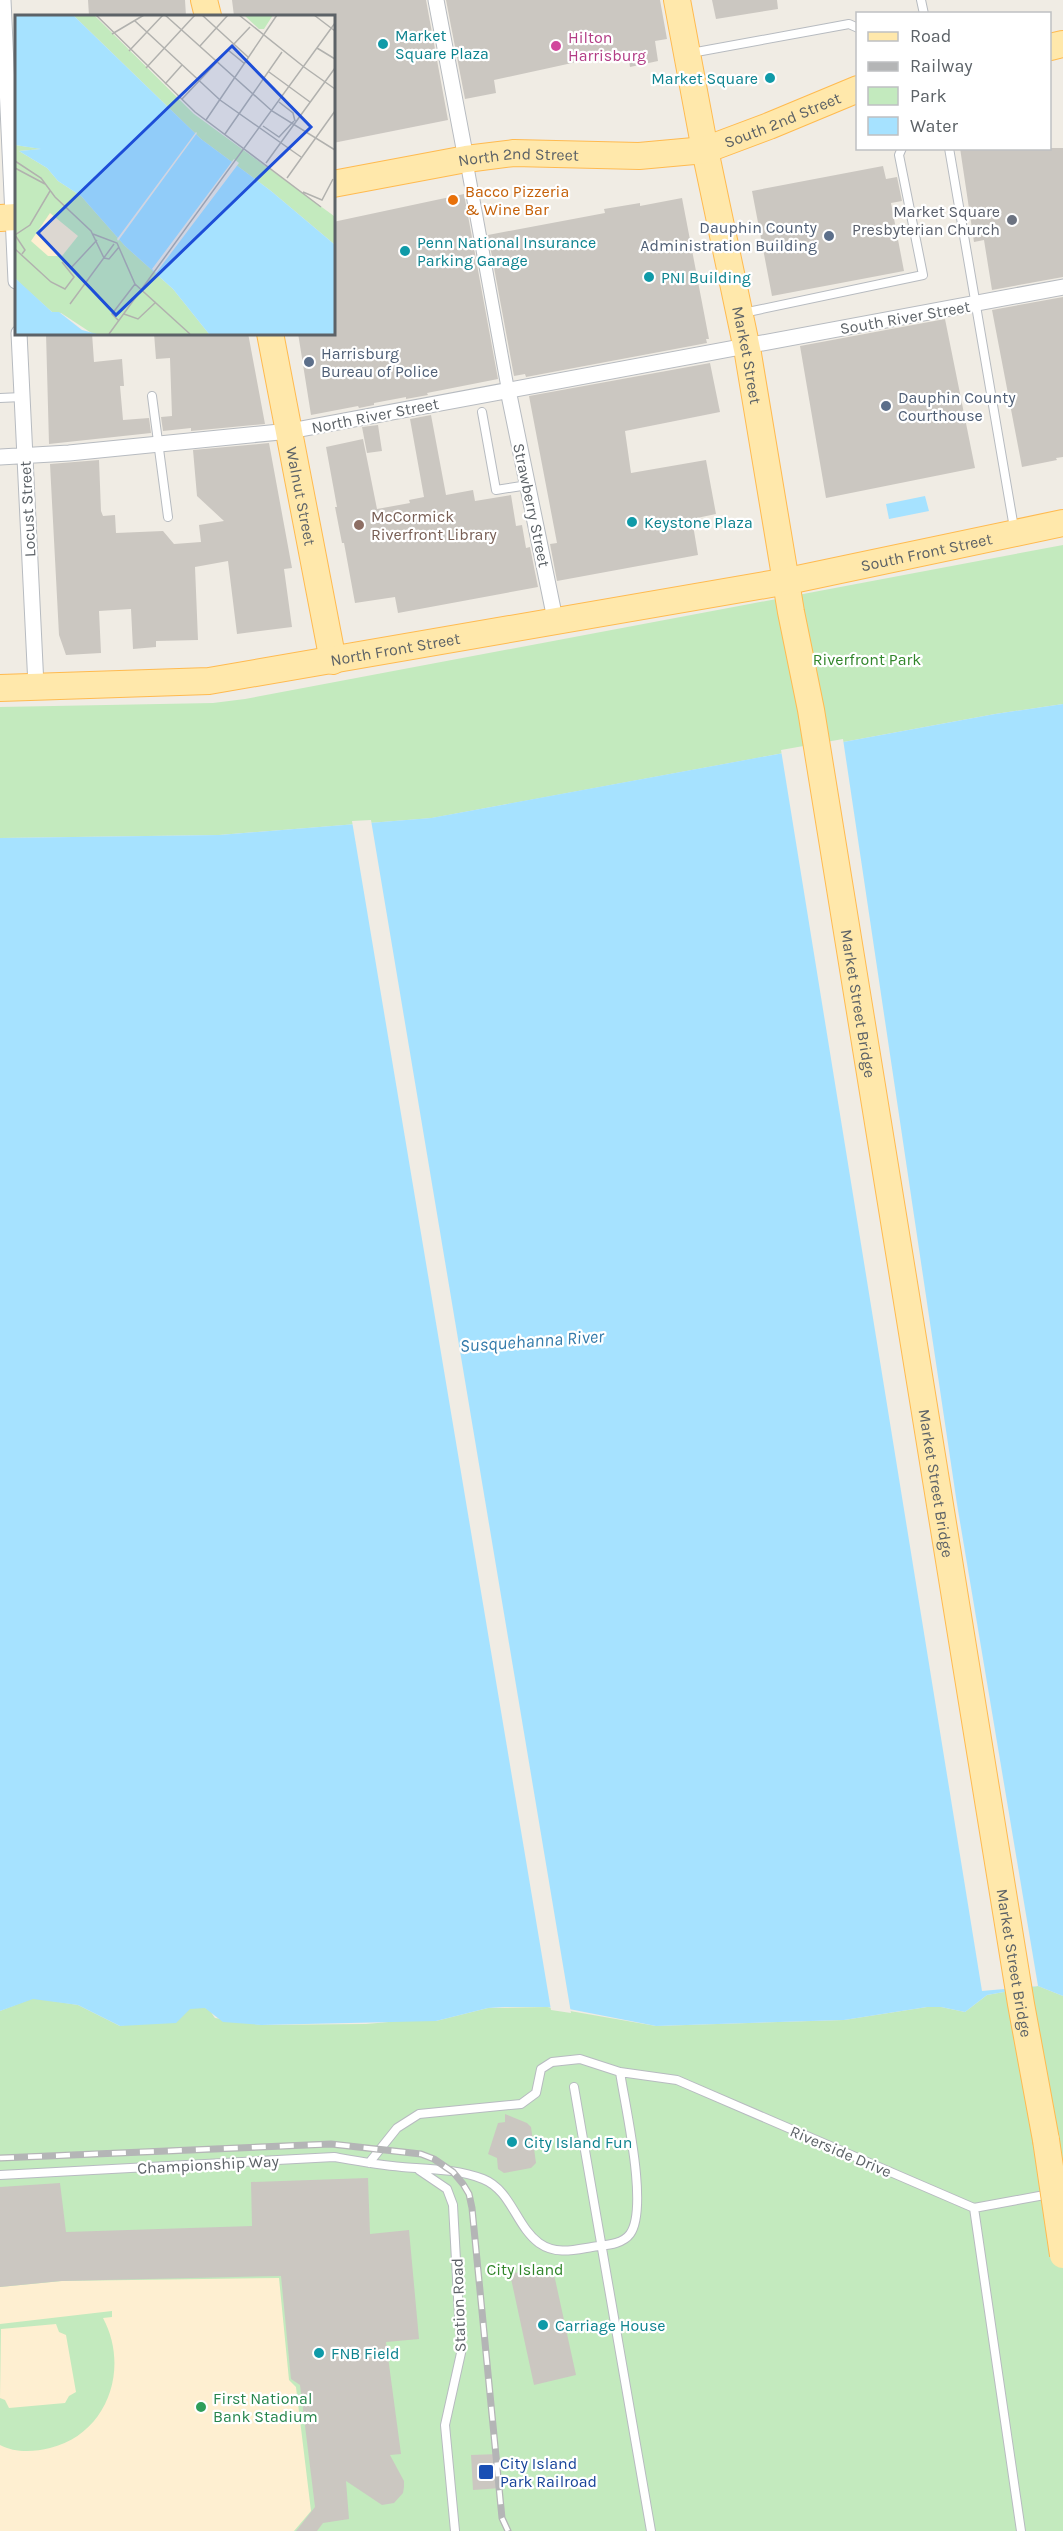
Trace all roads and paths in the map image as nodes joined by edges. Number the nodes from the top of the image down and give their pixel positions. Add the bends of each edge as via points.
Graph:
1 (3, 0) edge
2 (204, 0) edge
3 (436, 0) edge
4 (676, 0) edge
5 (208, 15) edge
6 (856, 27) edge
7 (11, 48) edge
8 (687, 54) junction
9 (856, 90) edge
10 (705, 150) junction
11 (901, 150) edge
12 (949, 150) edge
13 (466, 159) junction
14 (334, 184) edge
15 (10, 217) edge
16 (15, 270) edge
17 (1063, 287) edge
18 (976, 304) junction
19 (740, 314) junction
20 (19, 334) edge
21 (270, 334) edge
22 (747, 346) junction
23 (508, 390) junction
24 (152, 396) dead end
25 (22, 397) junction
26 (0, 398) edge
27 (482, 412) dead end
28 (290, 431) junction
29 (158, 445) junction
30 (25, 455) junction
31 (0, 457) edge
32 (528, 485) junction
33 (168, 517) dead end
34 (1063, 523) edge
35 (1015, 532) junction
36 (788, 580) junction
37 (555, 620) junction
38 (333, 661) junction
39 (36, 686) junction
40 (0, 688) edge
41 (811, 710) joint
42 (620, 2072) junction
43 (574, 2087) dead end
44 (369, 2163) junction
45 (415, 2168) junction
46 (0, 2175) edge
47 (1063, 2192) edge
48 (974, 2208) junction
49 (602, 2245) junction
50 (1063, 2255) edge
51 (455, 2531) edge
52 (651, 2531) edge
53 (1021, 2531) edge

1 - 7 street
2 - 5 main road
3 - 13 street
4 - 8 main road, Market Street
6 - 8 lane via 849,24
7 - 15 street
8 - 10 main road, Market Street
9 - 10 main road, South 2nd Street
10 - 13 main road, North 2nd Street via 639,156 514,153
10 - 19 main road, Market Street
11 - 19 lane via 923,275
12 - 18 lane
13 - 14 main road, North 2nd Street
13 - 23 street
15 - 16 street
17 - 18 street, South River Street
18 - 22 street, South River Street
18 - 35 lane
19 - 22 main road, Market Street
20 - 25 street, Locust Street
21 - 28 main road, Walnut Street
22 - 23 street, North River Street
22 - 36 main road, Market Street
23 - 28 street, North River Street
23 - 32 street, Strawberry Street
24 - 29 lane
25 - 26 lane
25 - 30 street, Locust Street
27 - 32 lane via 496,490
28 - 29 street, North River Street
28 - 38 main road, Walnut Street
29 - 30 street, North River Street
29 - 33 lane
30 - 31 street, North River Street
30 - 39 street, Locust Street
32 - 37 street, Strawberry Street
34 - 35 main road, South Front Street
35 - 36 main road, South Front Street
36 - 37 main road, North Front Street
36 - 41 main road, Market Street
37 - 38 main road, North Front Street
38 - 39 main road, North Front Street via 209,681
39 - 40 main road, North Front Street
41 - 50 main road, Market Street Bridge, bridge
42 - 44 lane, Riverside Drive via 580,2059 552,2062 540,2070 536,2093 529,2100 496,2108 419,2114 396,2128
42 - 48 lane, Riverside Drive via 677,2080
42 - 49 lane, Championship Way via 635,2168 636,2220 622,2241
43 - 49 lane
44 - 45 lane, Championship Way
44 - 46 lane, Championship Way via 334,2157
45 - 49 lane, Championship Way via 485,2180 503,2193 525,2230 553,2250 567,2252
45 - 51 lane, Station Road via 447,2189 453,2205 461,2353 446,2426
47 - 48 lane
48 - 53 lane
49 - 52 lane

